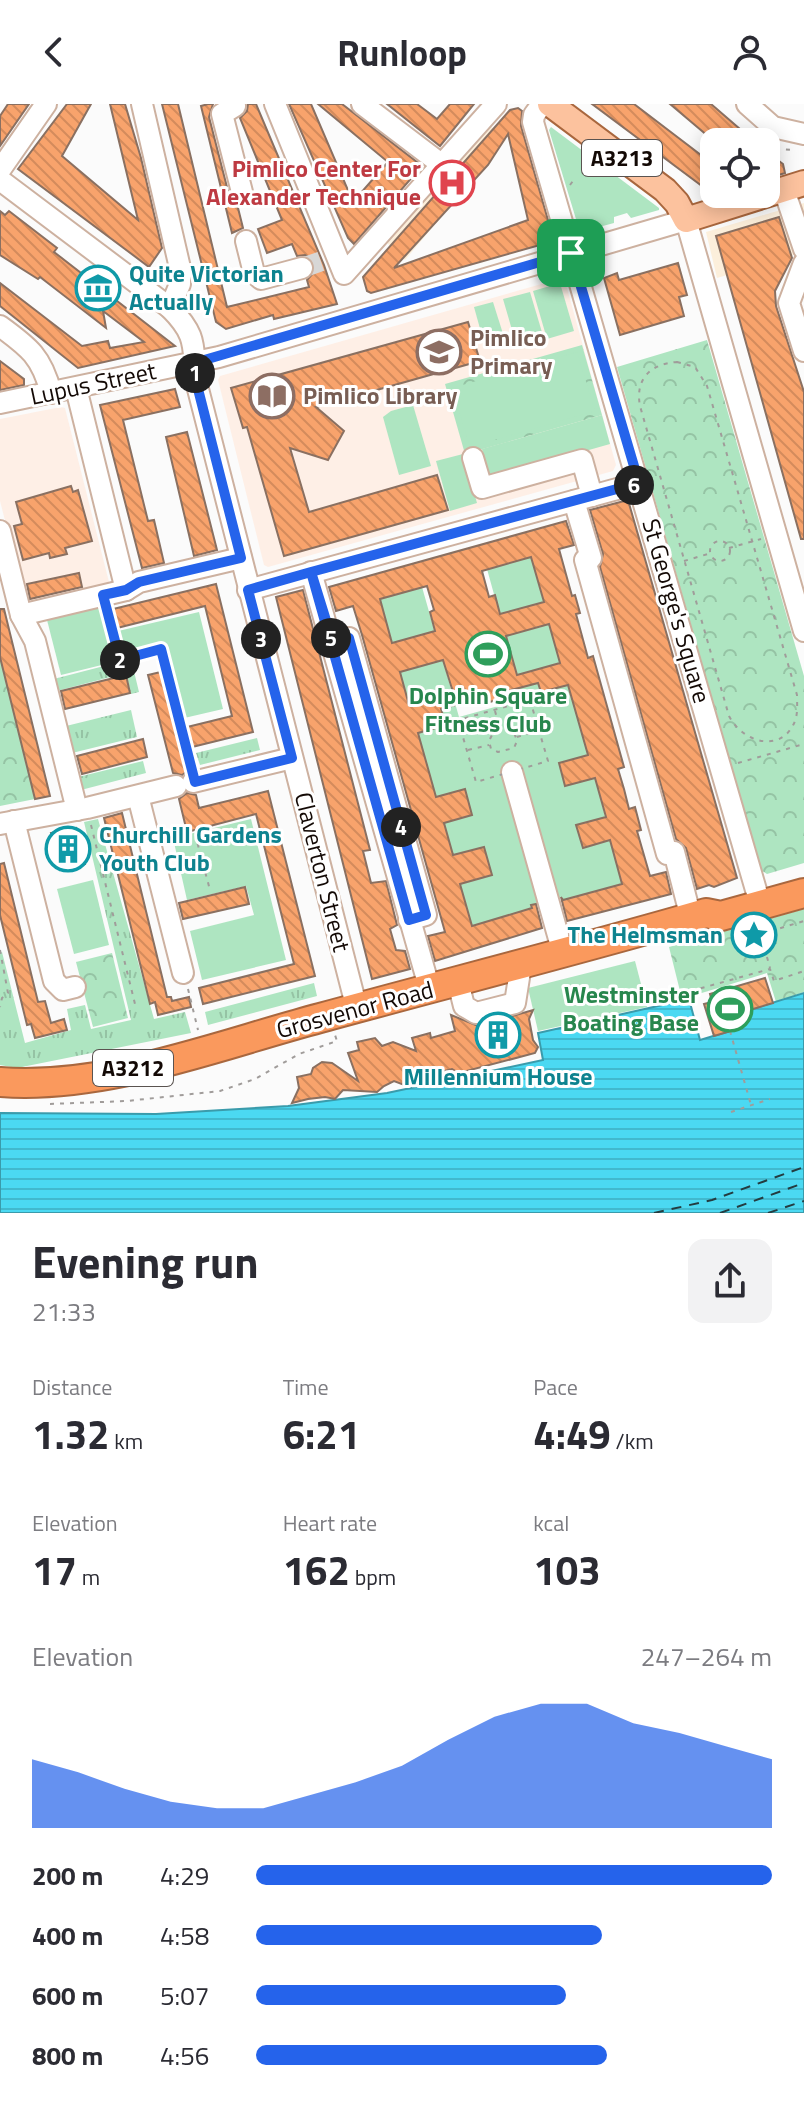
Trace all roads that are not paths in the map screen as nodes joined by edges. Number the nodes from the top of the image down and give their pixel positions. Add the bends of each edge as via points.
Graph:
1 (46, 104) edge
2 (142, 104) edge
3 (275, 104) edge
4 (362, 104) edge
5 (496, 104) edge
6 (542, 104) edge
7 (550, 104) edge
8 (747, 104) edge
9 (235, 106) dead end
10 (796, 132) edge
11 (441, 164) junction
12 (0, 170) edge
13 (0, 180) edge
14 (794, 186) edge
15 (242, 192) dead end
16 (686, 220) junction
17 (246, 241) dead end
18 (804, 249) edge
19 (571, 253) junction
20 (804, 263) edge
21 (326, 265) junction
22 (170, 308) junction
23 (0, 326) edge
24 (804, 351) edge
25 (38, 358) junction
26 (194, 363) junction
27 (59, 365) dead end
28 (76, 388) junction
29 (51, 393) junction
30 (0, 403) edge
31 (473, 458) dead end
32 (639, 483) junction
33 (583, 498) junction
34 (0, 531) edge
35 (241, 558) junction
36 (311, 572) junction
37 (126, 590) junction
38 (248, 590) junction
39 (21, 615) junction
40 (804, 631) edge
41 (333, 643) junction
42 (292, 758) junction
43 (512, 772) road end
44 (138, 796) junction
45 (82, 809) junction
46 (7, 822) edge
47 (804, 875) edge
48 (804, 893) edge
49 (756, 910) junction
50 (699, 916) junction
51 (409, 920) junction
52 (563, 953) junction
53 (183, 973) road end
54 (75, 987) dead end
55 (430, 990) junction
56 (357, 1009) junction
57 (0, 1082) edge

1 - 12 street
2 - 22 street via 180,268
3 - 21 street
4 - 11 street
5 - 11 street
6 - 19 street, St George's Square via 533,122
7 - 16 main road, A3213 via 665,190
8 - 10 street via 773,127
9 - 15 street via 222,114
11 - 21 street
13 - 22 street, Claverton Street
14 - 16 main road, Lupus Street
14 - 18 street
16 - 19 street, Lupus Street
16 - 40 street
17 - 21 street via 254,273 261,279
19 - 26 street, Lupus Street
19 - 32 street, St George's Square
20 - 24 street via 789,303
22 - 26 street, Claverton Street via 191,335
23 - 25 street
25 - 27 street
25 - 29 street
26 - 28 street, Lupus Street
26 - 35 street, Claverton Street
28 - 29 street, Lupus Street
28 - 37 street
29 - 30 street, Lupus Street
31 - 33 street via 482,488 582,460
32 - 33 street
32 - 49 street, St George's Square via 721,767
33 - 36 street
33 - 50 street via 591,558 585,560 667,854 674,852
34 - 39 street
35 - 37 street via 139,582
35 - 38 street, Claverton Street
36 - 38 street
36 - 41 street
37 - 39 street
38 - 42 street, Claverton Street
39 - 45 street via 35,641
41 - 51 street
41 - 51 street via 349,638 422,900 426,915
42 - 44 street
42 - 56 street, Claverton Street
43 - 52 street
44 - 45 street
44 - 53 street
45 - 46 street
46 - 54 street via 54,981 63,990
47 - 49 highway, Grosvenor Road / A3212
48 - 49 highway, Grosvenor Road / A3212
49 - 50 highway, Grosvenor Road / A3212
50 - 52 highway, Grosvenor Road / A3212
51 - 55 street
52 - 55 highway, Grosvenor Road / A3212
55 - 56 highway, Grosvenor Road / A3212
56 - 57 highway, Grosvenor Road / A3212 via 120,1072

